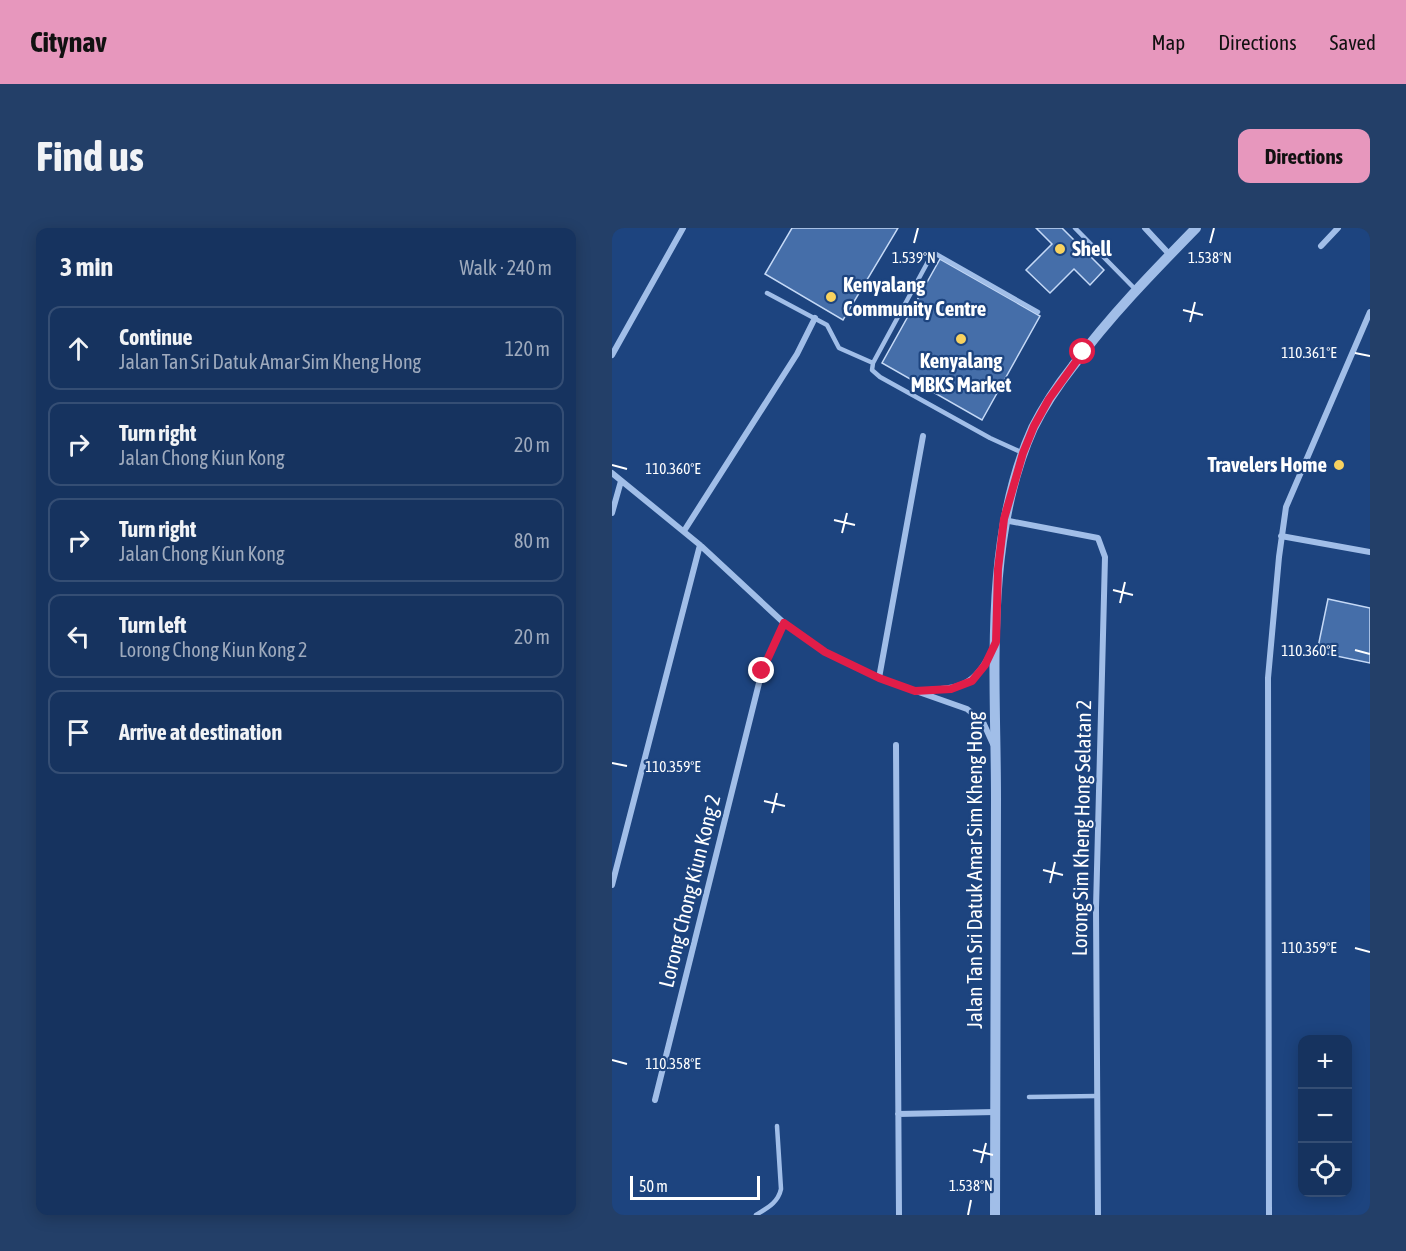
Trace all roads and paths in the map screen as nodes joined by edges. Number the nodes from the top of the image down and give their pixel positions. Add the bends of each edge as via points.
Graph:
1 (682, 228) edge
2 (1075, 228) edge
3 (1145, 228) edge
4 (1196, 228) edge
5 (1338, 228) edge
6 (1321, 246) dead end
7 (1170, 255) junction
8 (1137, 290) junction
9 (767, 293) dead end
10 (1038, 312) dead end
11 (1370, 312) edge
12 (815, 318) junction
13 (612, 355) edge
14 (873, 363) junction
15 (923, 436) dead end
16 (1023, 453) junction
17 (612, 473) edge
18 (621, 481) junction
19 (612, 513) edge
20 (1004, 519) junction
21 (684, 531) junction
22 (1281, 536) junction
23 (700, 545) junction
24 (1370, 552) edge
25 (784, 623) junction
26 (996, 642) junction
27 (879, 678) junction
28 (915, 691) junction
29 (896, 745) dead end
30 (996, 751) junction
31 (612, 885) edge
32 (1097, 1096) junction
33 (1029, 1097) dead end
34 (655, 1100) dead end
35 (995, 1112) junction
36 (898, 1114) junction
37 (777, 1126) dead end
38 (756, 1215) edge
39 (899, 1215) edge
40 (995, 1215) edge
41 (1098, 1215) edge
42 (1269, 1215) edge

1 - 13 street
2 - 8 lane
3 - 7 street
4 - 7 street, Jalan Tan Sri Datuk Amar Sim Kheng Hong
5 - 6 street
7 - 8 street, Jalan Tan Sri Datuk Amar Sim Kheng Hong
8 - 16 street, Jalan Tan Sri Datuk Amar Sim Kheng Hong via 1064,377 1034,426
9 - 12 lane
10 - 14 lane via 936,254 931,256
11 - 22 street via 1286,507
12 - 14 lane via 827,325 840,348
12 - 21 street via 798,354
14 - 16 lane via 873,370 880,377
15 - 27 street
16 - 20 street, Jalan Tan Sri Datuk Amar Sim Kheng Hong
17 - 18 street
18 - 19 street
18 - 21 street
20 - 26 street, Jalan Tan Sri Datuk Amar Sim Kheng Hong
20 - 32 street, Lorong Sim Kheng Hong Selatan 2 via 1098,538 1105,557 1096,908
21 - 23 street
22 - 24 street
22 - 42 street via 1268,678
23 - 25 street
23 - 31 street
25 - 27 street via 825,652
25 - 34 street, Lorong Chong Kiun Kong 2 via 762,671
26 - 28 street via 972,681 951,689
26 - 30 street, Jalan Tan Sri Datuk Amar Sim Kheng Hong
27 - 28 street
28 - 30 street via 967,708 983,722
29 - 36 street
30 - 35 street, Jalan Tan Sri Datuk Amar Sim Kheng Hong
32 - 33 lane
32 - 41 street, Lorong Sim Kheng Hong Selatan 2
35 - 36 street
35 - 40 street, Jalan Tan Sri Datuk Amar Sim Kheng Hong
36 - 39 street
37 - 38 lane via 779,1198

